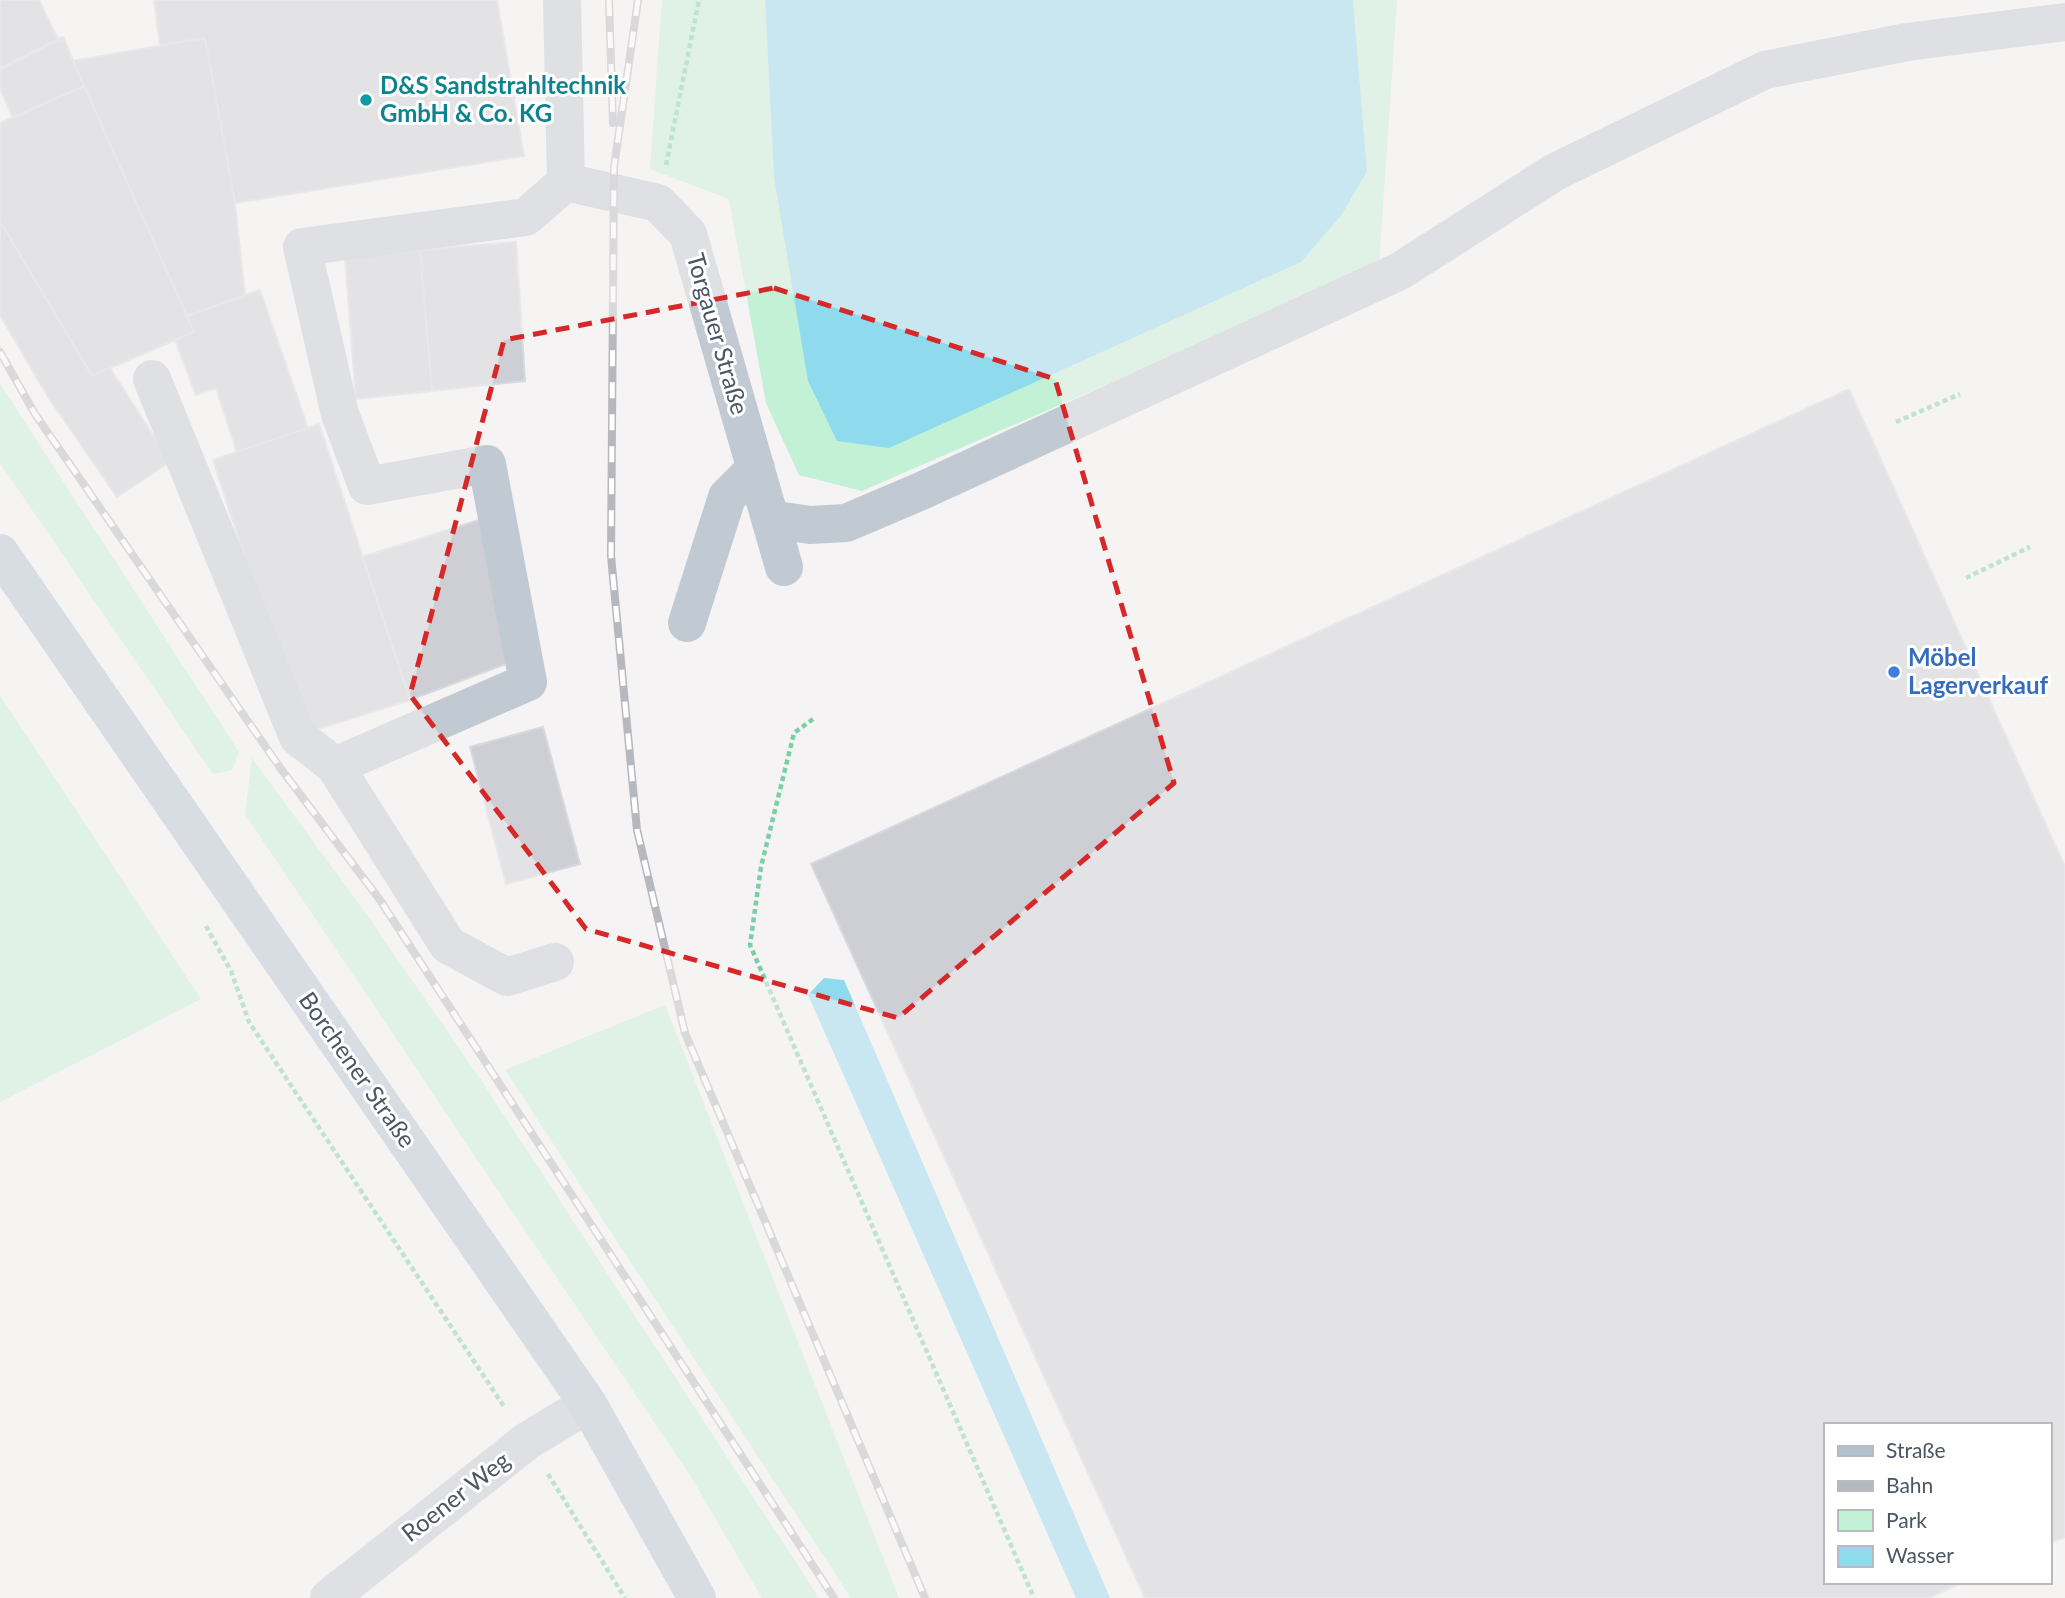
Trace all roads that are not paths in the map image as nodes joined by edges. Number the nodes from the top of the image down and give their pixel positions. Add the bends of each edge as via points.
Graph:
1 (562, 0) edge
2 (2065, 22) edge
3 (566, 182) junction
4 (152, 379) dead end
5 (755, 468) junction
6 (770, 519) junction
7 (0, 553) edge
8 (784, 567) dead end
9 (687, 623) dead end
10 (335, 766) junction
11 (555, 962) dead end
12 (588, 1404) junction
13 (329, 1598) edge
14 (698, 1598) edge

1 - 3 street
2 - 6 street via 1906,42 1765,70 1555,173 1400,271 919,492 846,523 810,525
3 - 5 street, Torgauer Straße via 658,203 688,234
3 - 10 street via 526,218 302,247 340,414 367,486 486,464 528,682
4 - 10 street via 298,737
5 - 6 street, Torgauer Straße
5 - 9 street via 727,497
6 - 8 street, Torgauer Straße
7 - 12 main road, Borchener Straße
10 - 11 street via 448,945 507,977
12 - 13 street, Roener Weg via 527,1441
12 - 14 main road, Borchener Straße

